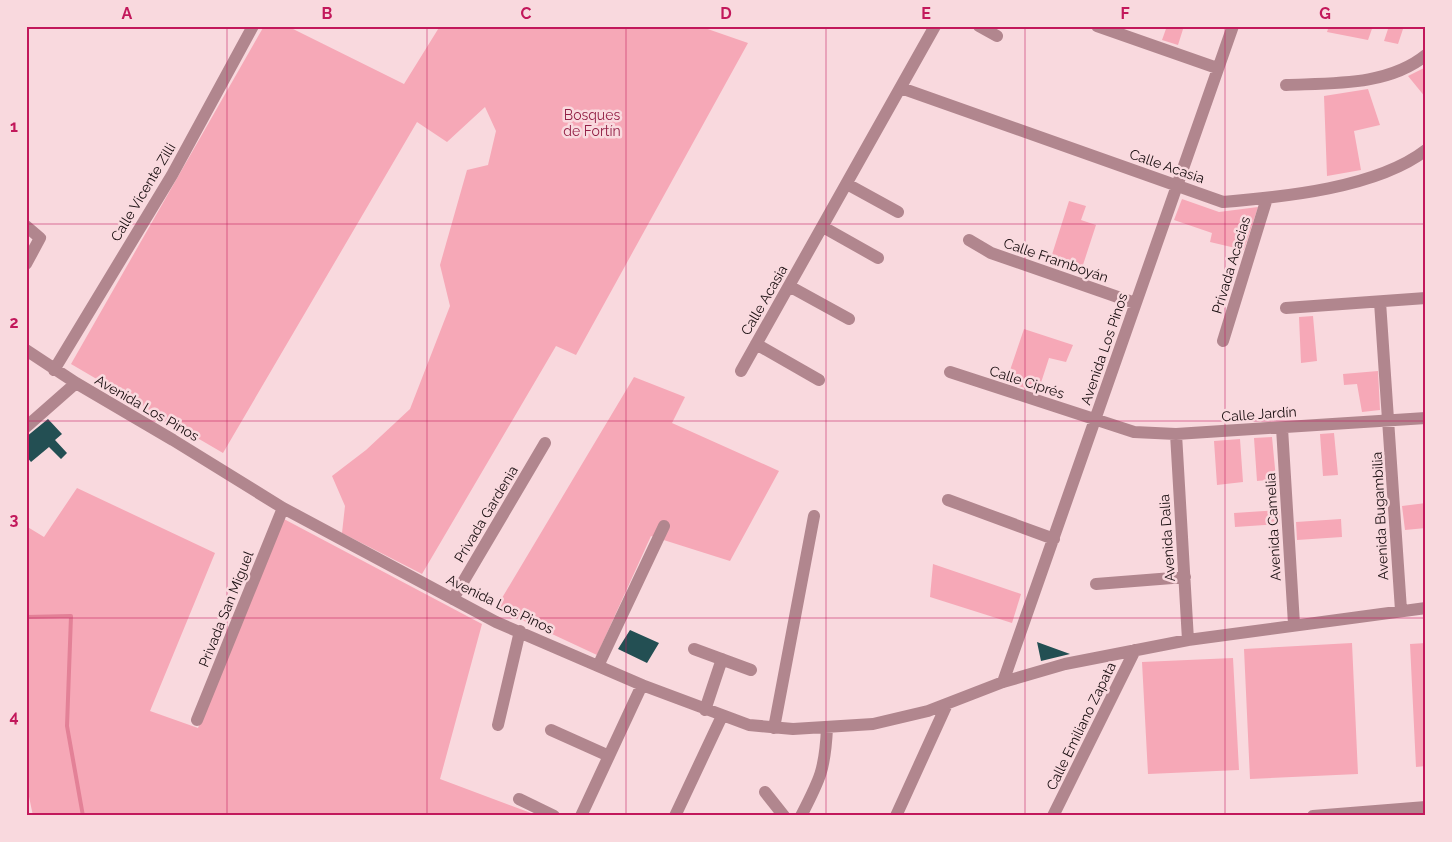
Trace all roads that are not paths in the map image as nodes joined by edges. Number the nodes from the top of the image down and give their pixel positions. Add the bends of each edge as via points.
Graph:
1 (253, 26) edge
2 (935, 26) edge
3 (978, 26) edge
4 (1097, 26) edge
5 (1233, 26) edge
6 (997, 36) dead end
7 (1426, 55) edge
8 (1217, 68) junction
9 (1286, 85) dead end
10 (901, 88) junction
11 (1426, 150) edge
12 (847, 184) junction
13 (1178, 186) junction
14 (1267, 198) junction
15 (898, 212) dead end
16 (26, 226) edge
17 (823, 227) junction
18 (969, 240) dead end
19 (878, 258) dead end
20 (26, 264) edge
21 (790, 286) junction
22 (1426, 298) edge
23 (1380, 302) junction
24 (1135, 303) junction
25 (1286, 308) dead end
26 (849, 319) dead end
27 (1223, 341) dead end
28 (756, 344) junction
29 (26, 350) edge
30 (54, 370) junction
31 (741, 371) dead end
32 (950, 372) dead end
33 (819, 380) dead end
34 (76, 383) junction
35 (1426, 418) edge
36 (1095, 420) junction
37 (1389, 420) junction
38 (26, 426) edge
39 (1282, 428) junction
40 (1176, 434) junction
41 (545, 443) dead end
42 (948, 500) dead end
43 (283, 508) junction
44 (814, 516) dead end
45 (664, 526) dead end
46 (1054, 539) junction
47 (1185, 577) junction
48 (1096, 584) dead end
49 (453, 599) junction
50 (1426, 608) edge
51 (1401, 610) junction
52 (1294, 624) junction
53 (520, 632) junction
54 (1188, 640) junction
55 (694, 649) dead end
56 (1135, 650) junction
57 (722, 659) junction
58 (598, 666) junction
59 (751, 670) dead end
60 (1003, 682) junction
61 (642, 685) junction
62 (947, 704) junction
63 (705, 710) junction
64 (722, 716) junction
65 (197, 720) dead end
66 (498, 725) dead end
67 (774, 728) junction
68 (827, 728) junction
69 (551, 730) dead end
70 (609, 756) junction
71 (765, 792) dead end
72 (519, 799) dead end
73 (1426, 807) edge
74 (554, 816) edge
75 (581, 816) edge
76 (675, 816) edge
77 (784, 816) edge
78 (801, 816) edge
79 (896, 816) edge
80 (1053, 816) edge
81 (1313, 816) edge

1 - 30 street, Calle Vicente Zilli via 172,175
2 - 10 street, Calle Acasia
3 - 6 street
4 - 8 street
5 - 8 street, Avenida Los Pinos
7 - 9 street via 1413,65 1374,78 1343,83
8 - 13 street, Avenida Los Pinos
10 - 12 street, Calle Acasia
10 - 13 street, Calle Acasia
11 - 14 street, Calle Acasia via 1409,164 1356,182
12 - 15 street
12 - 17 street, Calle Acasia
13 - 14 street, Calle Acasia via 1223,202
13 - 24 street, Avenida Los Pinos
14 - 27 street, Privada Acacias
16 - 20 street via 40,238
17 - 19 street
17 - 21 street, Calle Acasia
18 - 24 street, Calle Framboyán via 991,253
21 - 26 street
21 - 28 street, Calle Acasia
22 - 23 street
23 - 25 street
23 - 37 street, Avenida Bugambilia
24 - 36 street, Avenida Los Pinos
28 - 31 street, Calle Acasia
28 - 33 street
29 - 30 street, Avenida Los Pinos
30 - 34 street, Avenida Los Pinos
32 - 36 street, Calle Ciprés
34 - 38 street
34 - 43 street, Avenida Los Pinos
35 - 37 street, Calle Jardín
36 - 40 street, Calle Jardín via 1144,433
36 - 46 street, Avenida Los Pinos
37 - 39 street, Calle Jardín
37 - 51 street, Avenida Bugambilia
39 - 40 street, Calle Jardín
39 - 52 street, Avenida Camelia
40 - 47 street, Avenida Dalia
41 - 49 street, Privada Gardenia
42 - 46 street
43 - 49 street, Avenida Los Pinos
43 - 65 street, Privada San Miguel
44 - 67 street
45 - 58 street
46 - 60 street, Avenida Los Pinos
47 - 48 street
47 - 54 street, Avenida Dalia
49 - 53 street, Avenida Los Pinos
50 - 51 street, Avenida Los Pinos
51 - 52 street, Avenida Los Pinos
52 - 54 street, Avenida Los Pinos
53 - 58 street, Avenida Los Pinos
53 - 66 street
54 - 56 street, Avenida Los Pinos
55 - 57 street
56 - 60 street, Avenida Los Pinos via 1046,669
56 - 80 street, Calle Emiliano Zapata
57 - 59 street
57 - 63 street
58 - 61 street, Avenida Los Pinos
60 - 62 street, Avenida Los Pinos
61 - 63 street, Avenida Los Pinos
61 - 70 street
62 - 68 street, Avenida Los Pinos via 892,720
62 - 79 street
63 - 64 street, Avenida Los Pinos
64 - 67 street, Avenida Los Pinos via 749,725
64 - 76 street
67 - 68 street, Avenida Los Pinos
68 - 78 street via 821,778
69 - 70 street
70 - 75 street
71 - 77 street
72 - 74 street
73 - 81 street

